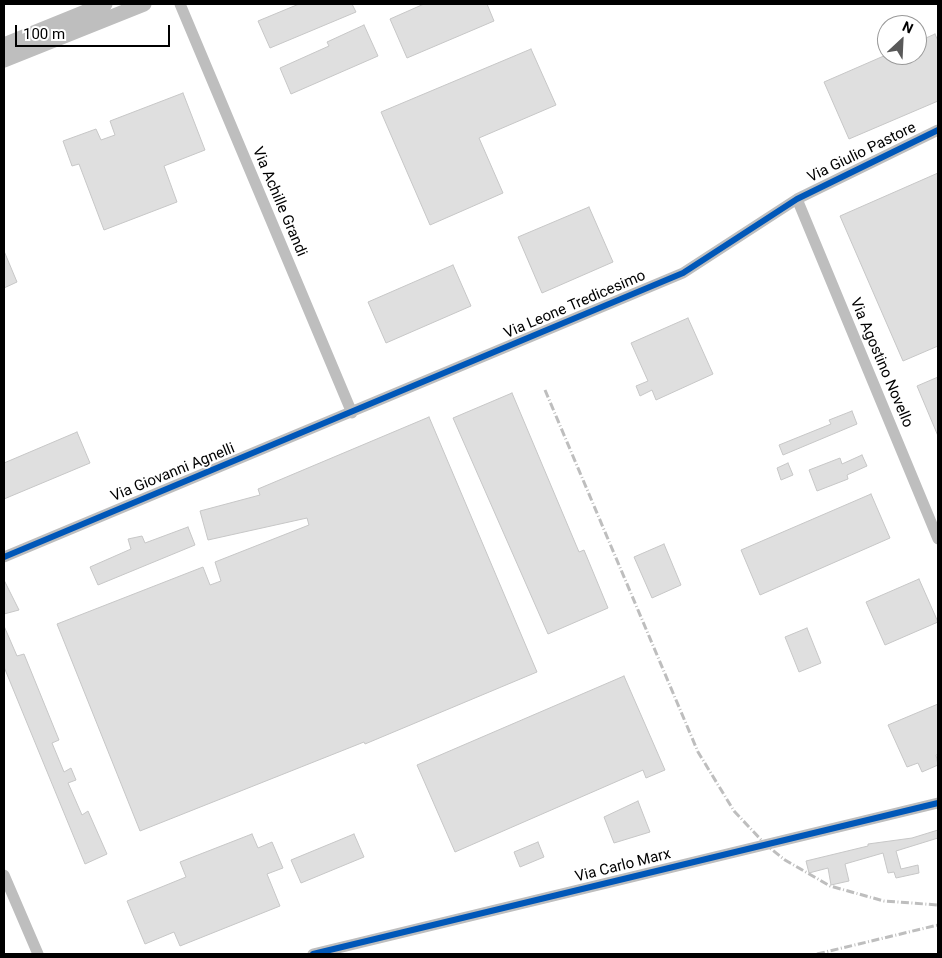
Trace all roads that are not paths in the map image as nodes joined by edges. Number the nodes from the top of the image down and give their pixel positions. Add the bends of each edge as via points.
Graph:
1 (105, 4) edge
2 (144, 4) edge
3 (180, 4) edge
4 (4, 45) edge
5 (4, 60) edge
6 (938, 130) edge
7 (797, 199) junction
8 (352, 413) junction
9 (938, 539) edge
10 (4, 557) edge
11 (938, 803) edge
12 (4, 875) edge
13 (38, 954) edge
14 (313, 954) edge

1 - 4 main road
2 - 5 main road
3 - 8 street, Via Achille Grandi
6 - 7 street, Via Giulio Pastore
7 - 8 street, Via Leone Tredicesimo via 683,273
7 - 9 street, Via Agostino Novello
8 - 10 street, Via Giovanni Agnelli
11 - 14 street, Via Carlo Marx
12 - 13 street

